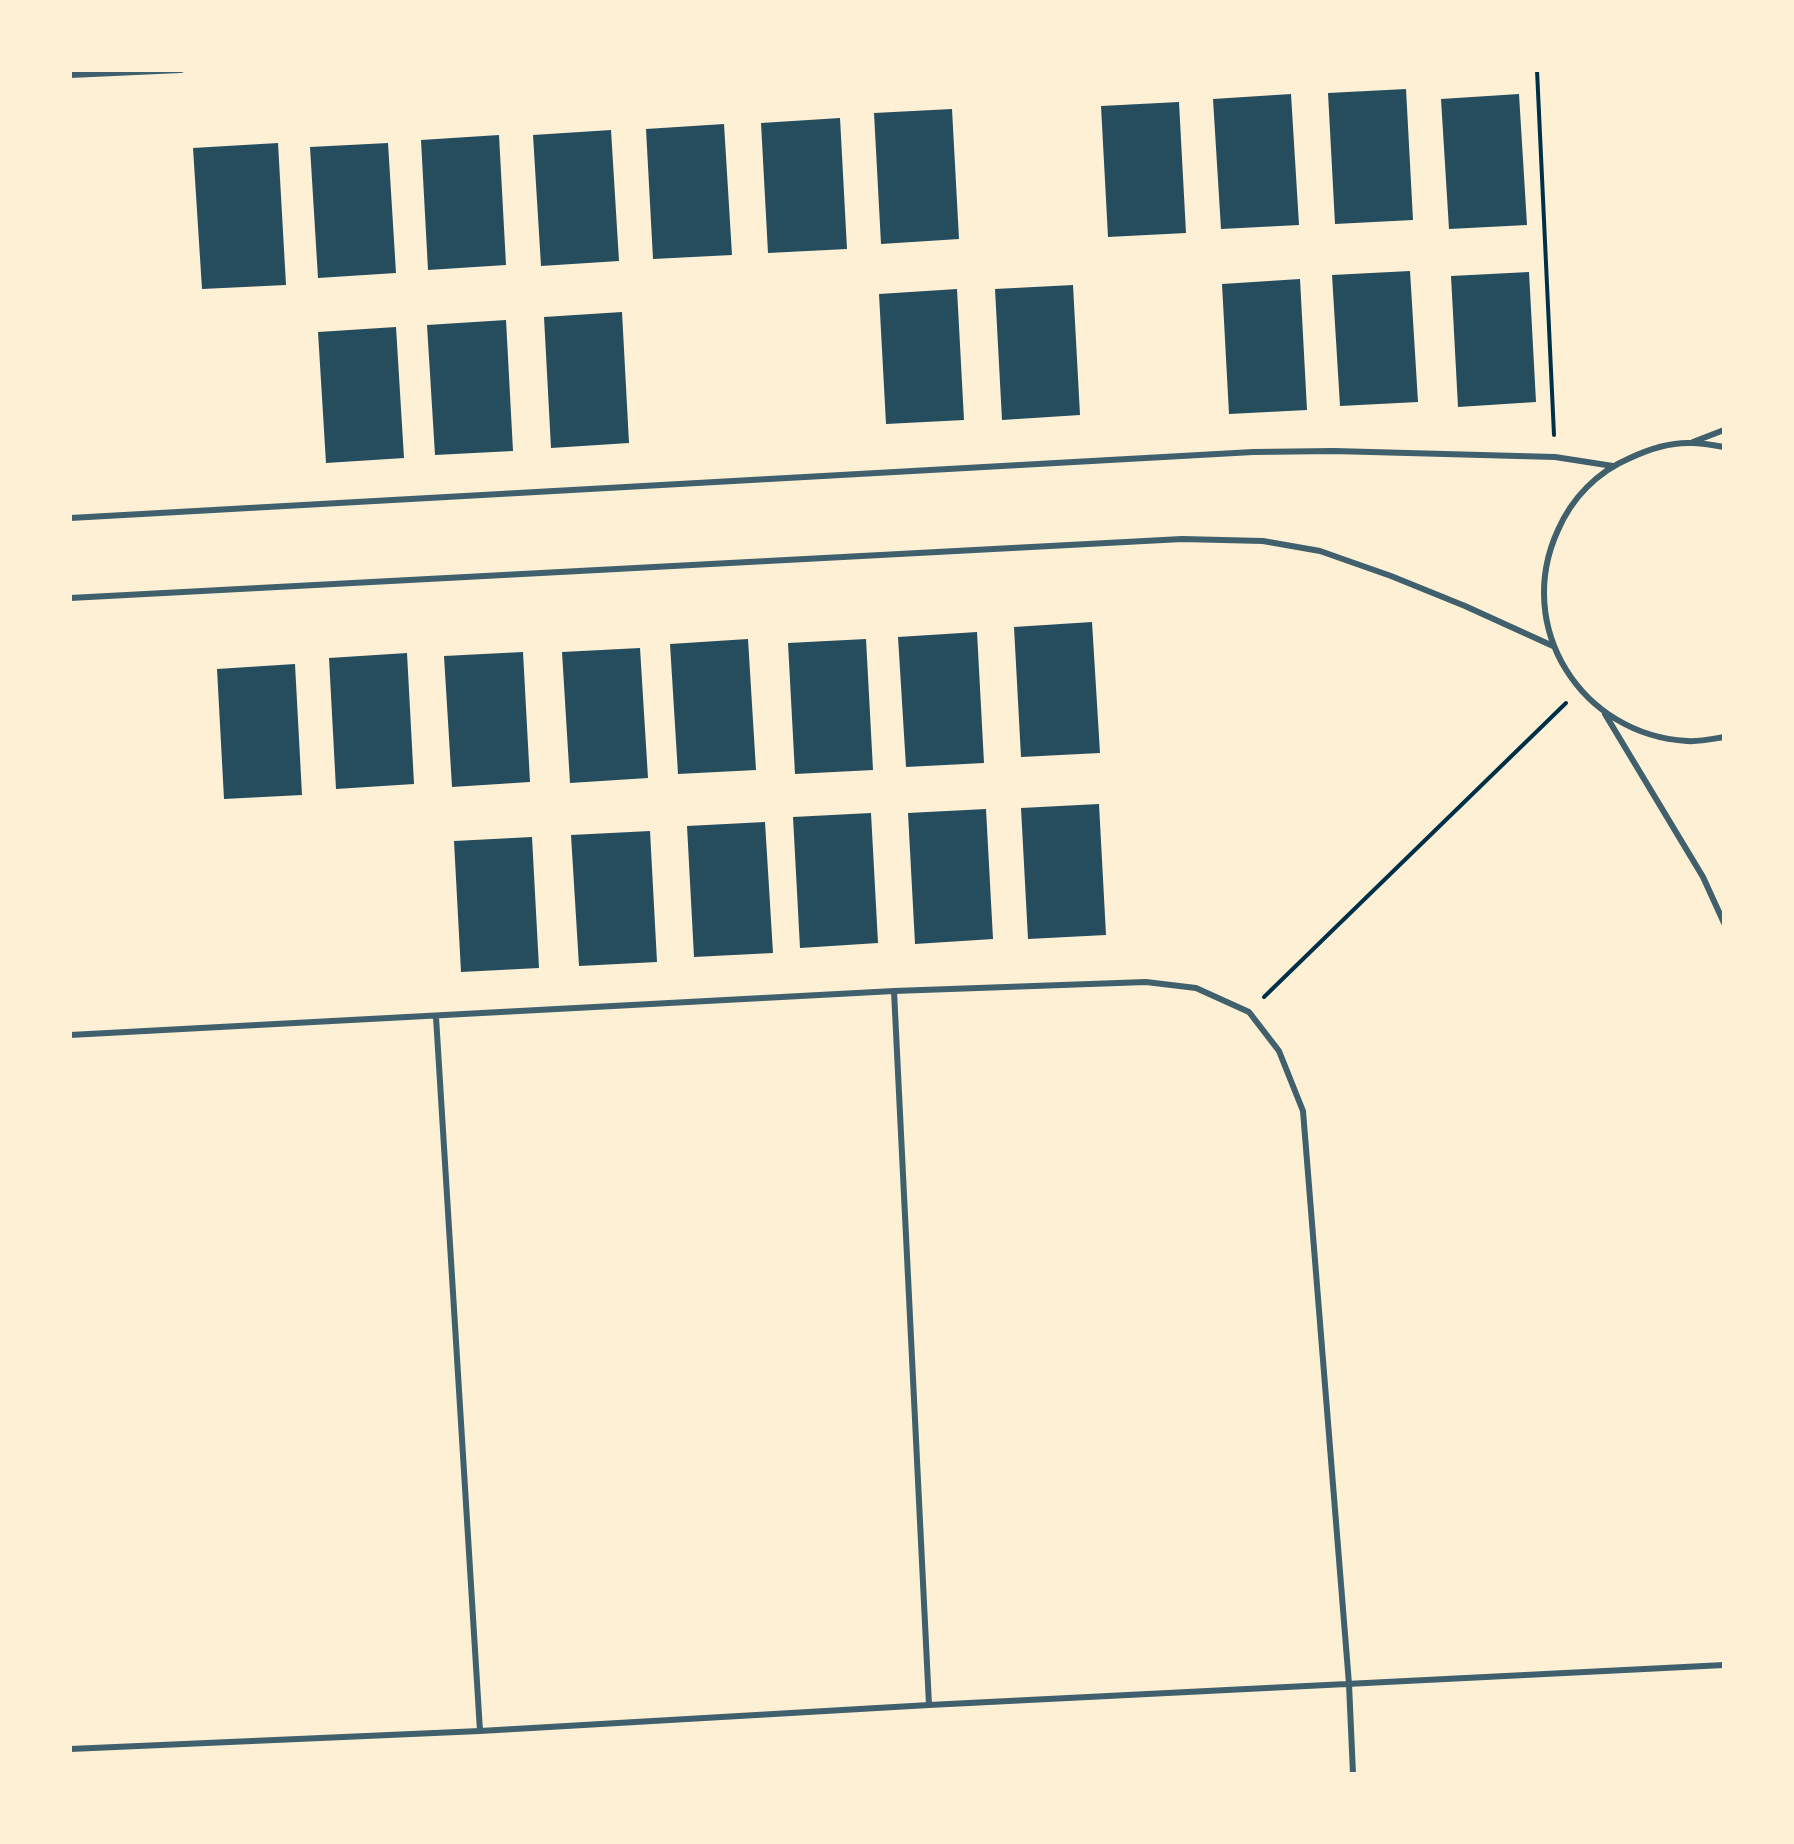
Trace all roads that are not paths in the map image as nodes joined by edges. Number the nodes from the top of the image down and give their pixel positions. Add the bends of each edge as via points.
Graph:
1 (181, 70) edge
2 (70, 75) edge
3 (1724, 430) edge
4 (1691, 443) junction
5 (1724, 447) edge
6 (1613, 466) junction
7 (70, 518) edge
8 (70, 598) edge
9 (1553, 646) junction
10 (1605, 713) junction
11 (1724, 737) edge
12 (1724, 923) edge
13 (894, 991) junction
14 (436, 1017) junction
15 (70, 1035) edge
16 (1724, 1665) edge
17 (1349, 1684) junction
18 (929, 1706) junction
19 (480, 1731) junction
20 (70, 1749) edge
21 (1353, 1773) edge

1 - 2 street
3 - 4 street
4 - 5 street
4 - 6 street via 1651,449
6 - 7 street via 1555,457 1253,452
6 - 9 street via 1586,487 1565,514 1551,545 1544,579 1545,613
8 - 9 street via 1182,538 1263,541 1320,551 1465,606
9 - 10 street via 1579,689
10 - 11 street via 1644,734 1688,741
10 - 12 street via 1703,877
13 - 14 street
13 - 17 street via 1146,982 1196,988 1249,1012 1279,1051 1303,1111
13 - 18 street
14 - 15 street
14 - 19 street
16 - 17 street
17 - 18 street
17 - 21 street
18 - 19 street
19 - 20 street

